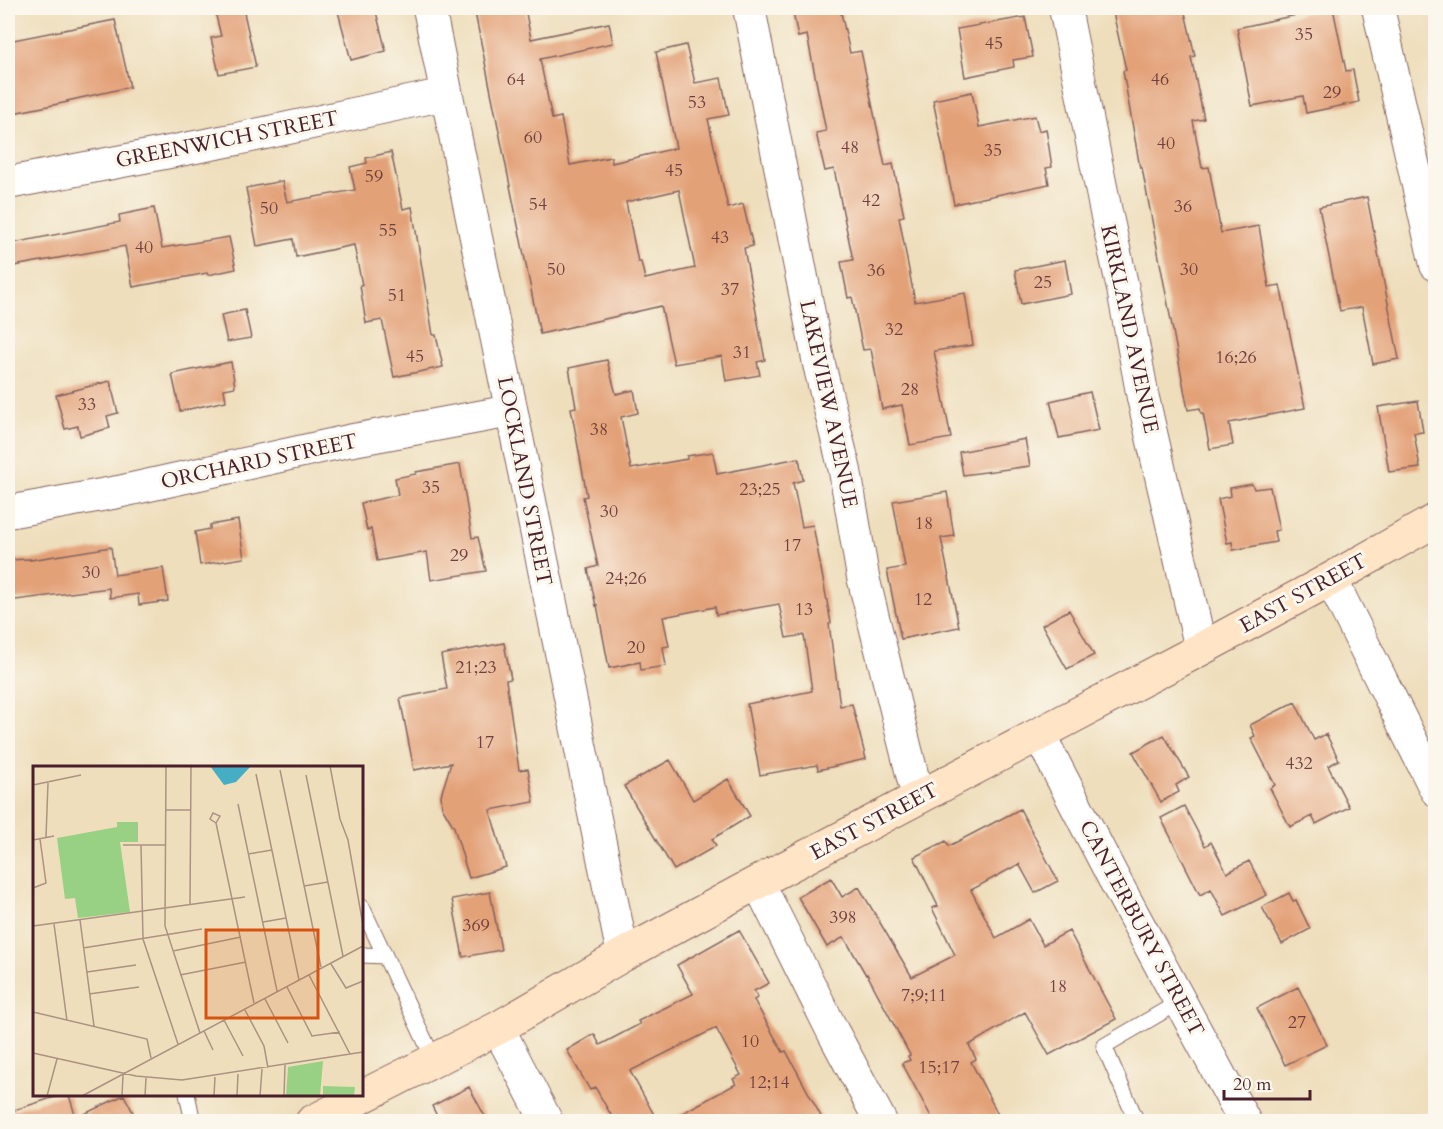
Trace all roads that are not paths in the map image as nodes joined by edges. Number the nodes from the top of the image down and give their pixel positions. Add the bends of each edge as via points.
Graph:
1 (429, 8) edge
2 (749, 8) edge
3 (1065, 8) edge
4 (1378, 8) edge
5 (446, 94) junction
6 (8, 183) edge
7 (1436, 265) edge
8 (511, 411) junction
9 (8, 512) edge
10 (1436, 520) edge
11 (1331, 579) junction
12 (1201, 649) junction
13 (1039, 734) junction
14 (1436, 790) edge
15 (918, 798) junction
16 (758, 882) junction
17 (363, 910) edge
18 (363, 955) edge
19 (623, 955) junction
20 (385, 957) junction
21 (1181, 1001) junction
22 (498, 1028) junction
23 (434, 1060) junction
24 (187, 1096) edge
25 (193, 1122) edge
26 (312, 1122) edge
27 (547, 1122) edge
28 (881, 1122) edge
29 (1137, 1122) edge
30 (1245, 1122) edge

1 - 5 street, LOCKLAND STREET
2 - 15 street, LAKEVIEW AVENUE via 819,364 845,471 863,577
3 - 12 street, KIRKLAND AVENUE via 1143,398
4 - 7 street
5 - 6 street, GREENWICH STREET
5 - 8 street, LOCKLAND STREET
8 - 9 street, ORCHARD STREET
8 - 19 street, LOCKLAND STREET
10 - 11 main road, EAST STREET
11 - 12 main road, EAST STREET
11 - 14 street
12 - 13 main road, EAST STREET
13 - 15 main road, EAST STREET
13 - 21 street, CANTERBURY STREET
15 - 16 main road, EAST STREET
16 - 19 main road, EAST STREET
16 - 28 street
17 - 20 lane
18 - 20 lane
19 - 22 main road, EAST STREET
20 - 23 lane
21 - 29 lane via 1104,1046
21 - 30 street, CANTERBURY STREET
22 - 23 main road, EAST STREET
22 - 27 street
23 - 26 main road, EAST STREET
24 - 25 lane

